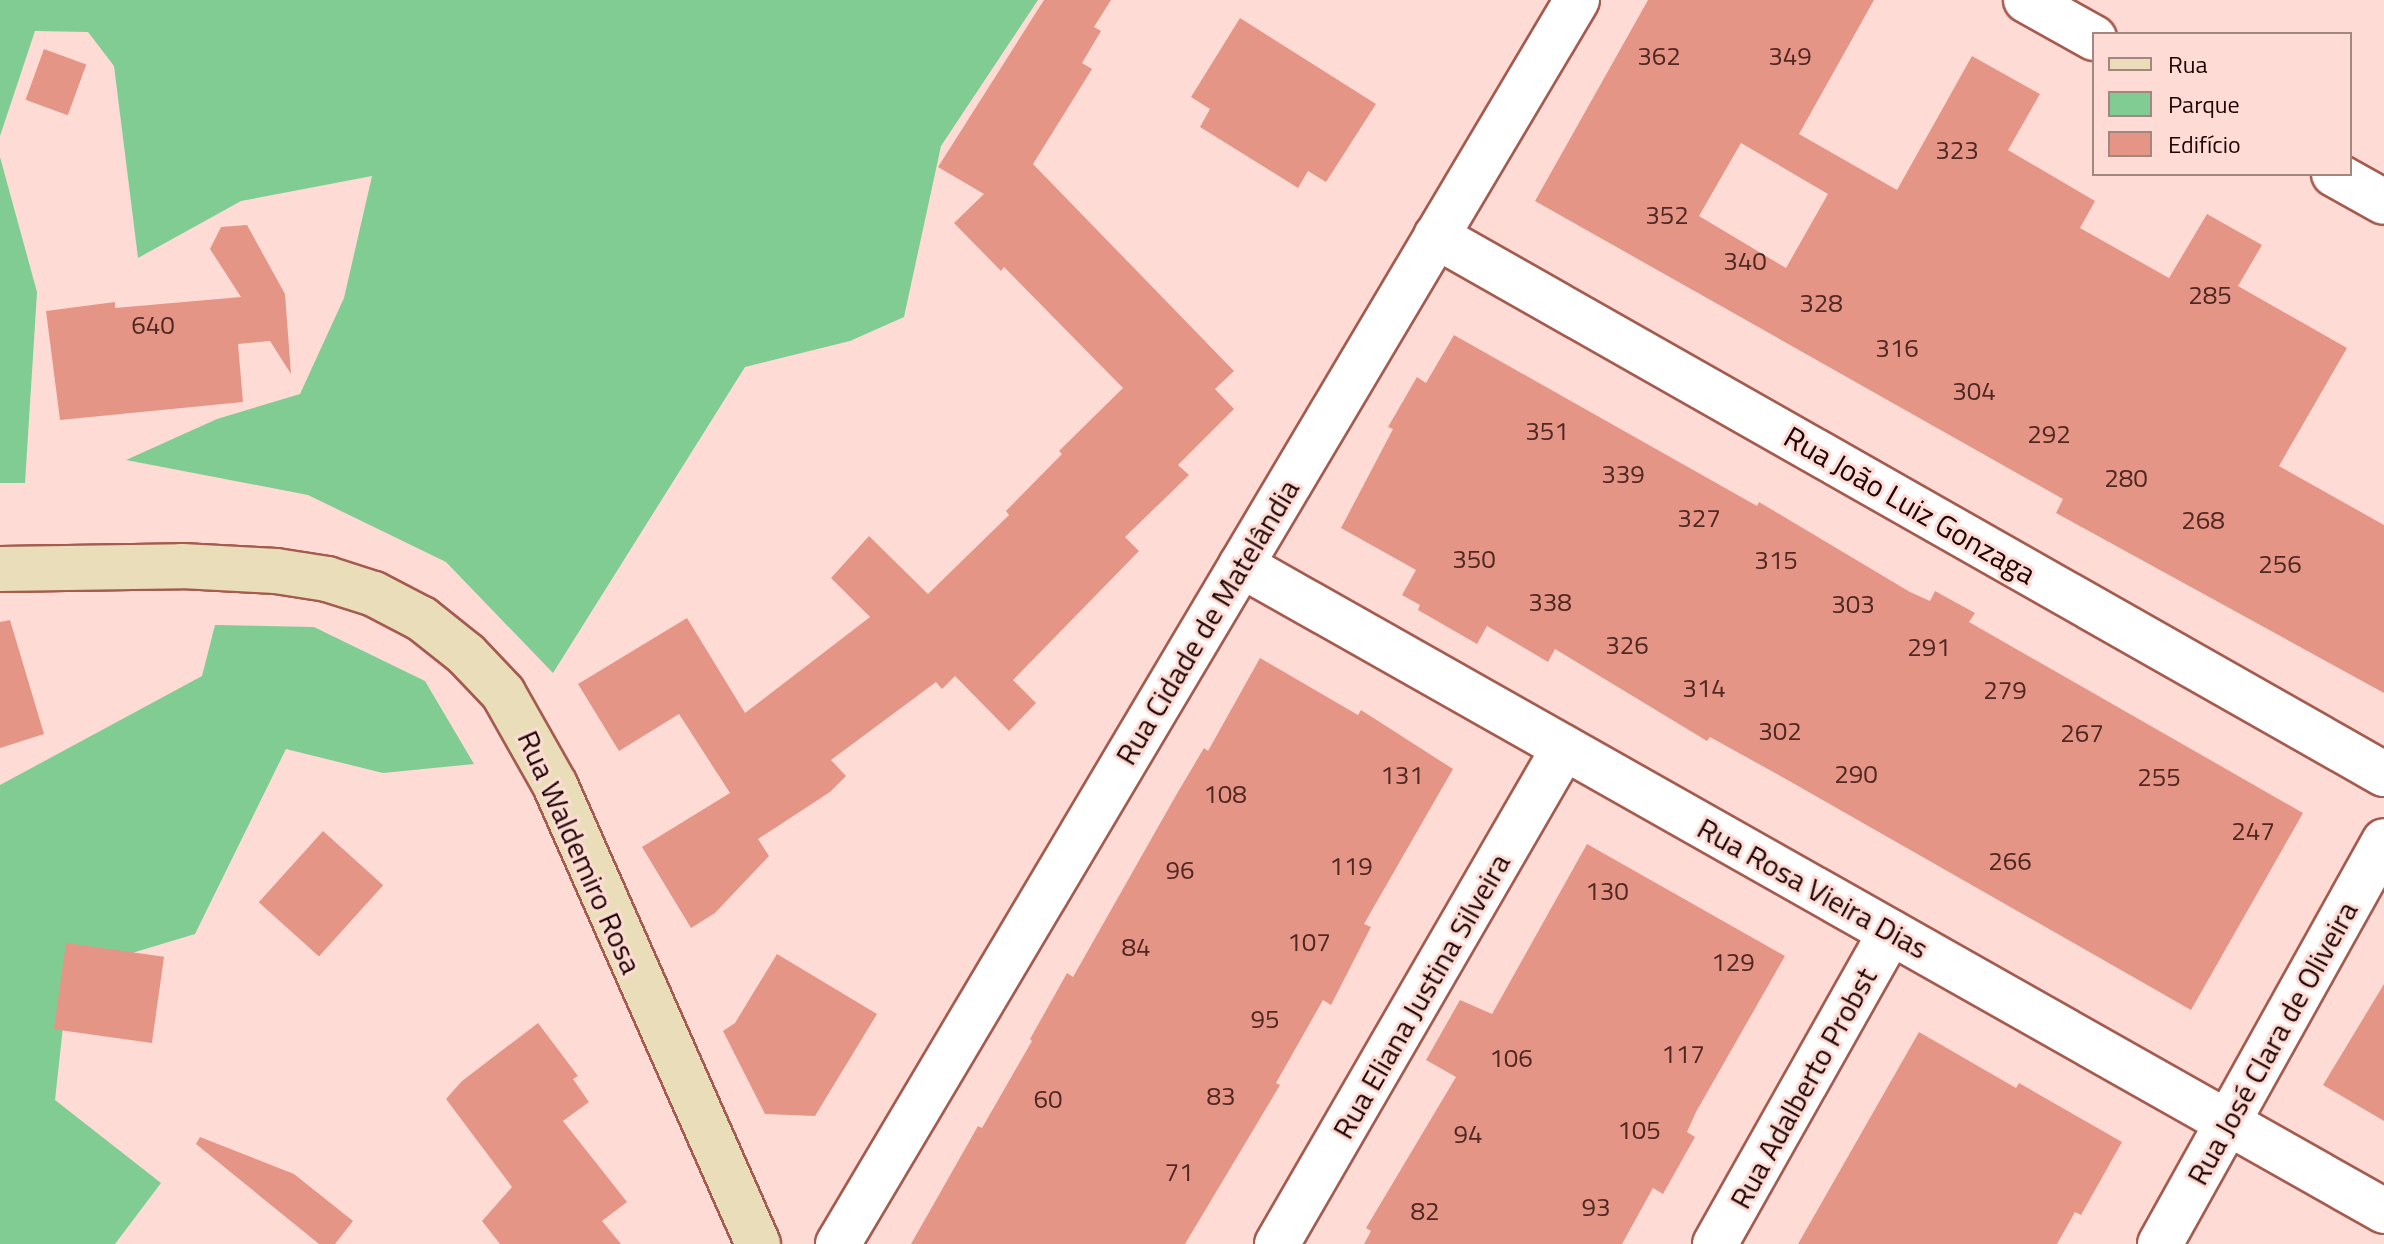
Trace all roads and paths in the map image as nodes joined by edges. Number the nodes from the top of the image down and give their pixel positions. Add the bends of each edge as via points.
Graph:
1 (1577, 0) edge
2 (2026, 0) edge
3 (2092, 37) edge
4 (2338, 176) edge
5 (2384, 202) edge
6 (1436, 236) junction
7 (1241, 565) junction
8 (0, 569) edge
9 (1564, 748) junction
10 (2384, 774) edge
11 (2384, 841) edge
12 (1891, 932) junction
13 (2228, 1123) junction
14 (2384, 1211) edge
15 (758, 1244) edge
16 (838, 1244) edge
17 (1277, 1244) edge
18 (1715, 1244) edge
19 (2160, 1244) edge

1 - 6 street, Rua Cidade de Matelândia
2 - 3 street
4 - 5 street
6 - 7 street, Rua Cidade de Matelândia
6 - 10 street, Rua João Luiz Gonzaga
7 - 9 street, Rua Rosa Vieira Dias
7 - 16 street, Rua Cidade de Matelândia
8 - 15 street, Rua Waldemiro Rosa via 182,566 327,579 374,594 422,619 466,654 503,693 555,785
9 - 12 street, Rua Rosa Vieira Dias
9 - 17 street, Rua Eliana Justina Silveira
11 - 13 street, Rua José Clara de Oliveira
12 - 13 street, Rua Rosa Vieira Dias
12 - 18 street, Rua Adalberto Probst
13 - 14 street, Rua Rosa Vieira Dias
13 - 19 street, Rua José Clara de Oliveira

